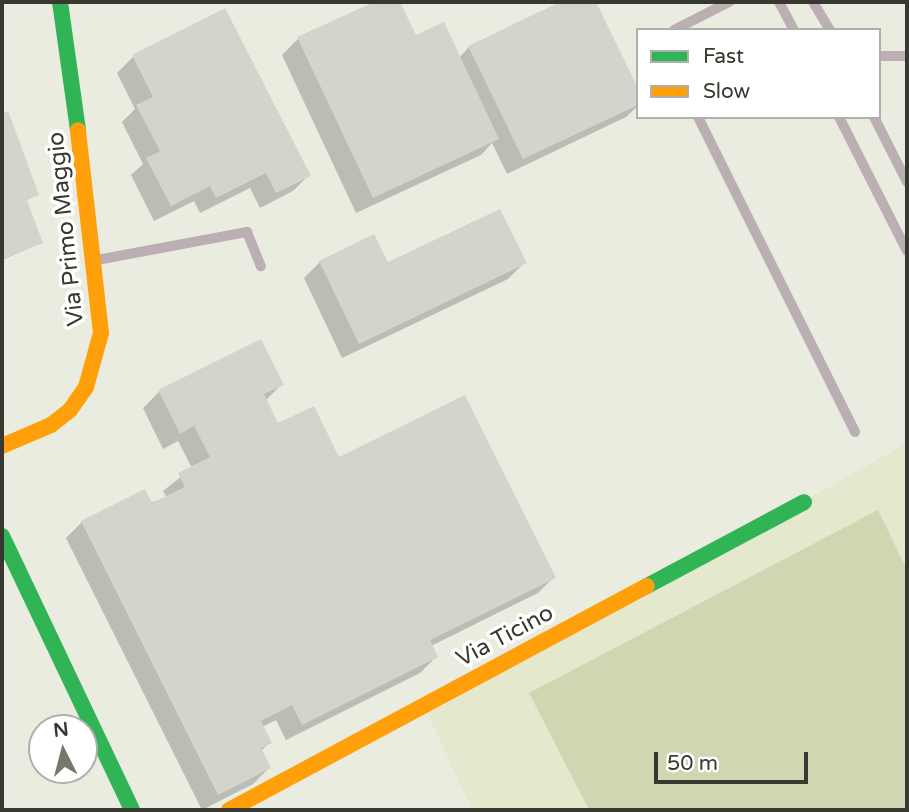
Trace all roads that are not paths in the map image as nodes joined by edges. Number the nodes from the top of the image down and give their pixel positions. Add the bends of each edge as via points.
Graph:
1 (61, 2) edge
2 (729, 2) edge
3 (779, 2) edge
4 (813, 2) edge
5 (678, 28) edge
6 (793, 28) edge
7 (829, 28) edge
8 (881, 56) edge
9 (907, 56) edge
10 (699, 119) edge
11 (840, 119) edge
12 (875, 119) edge
13 (907, 182) edge
14 (907, 251) edge
15 (96, 260) junction
16 (261, 266) dead end
17 (855, 432) dead end
18 (2, 446) edge
19 (804, 502) dead end
20 (2, 536) edge
21 (132, 810) edge
22 (229, 810) edge

1 - 15 street, Via Primo Maggio
2 - 5 lane
3 - 6 lane
4 - 7 lane
8 - 9 lane
10 - 17 lane
11 - 14 lane
12 - 13 lane
15 - 16 lane via 247,232
15 - 18 street, Via Primo Maggio via 103,314 98,352 86,387 57,421
19 - 22 street, Via Ticino
20 - 21 street

